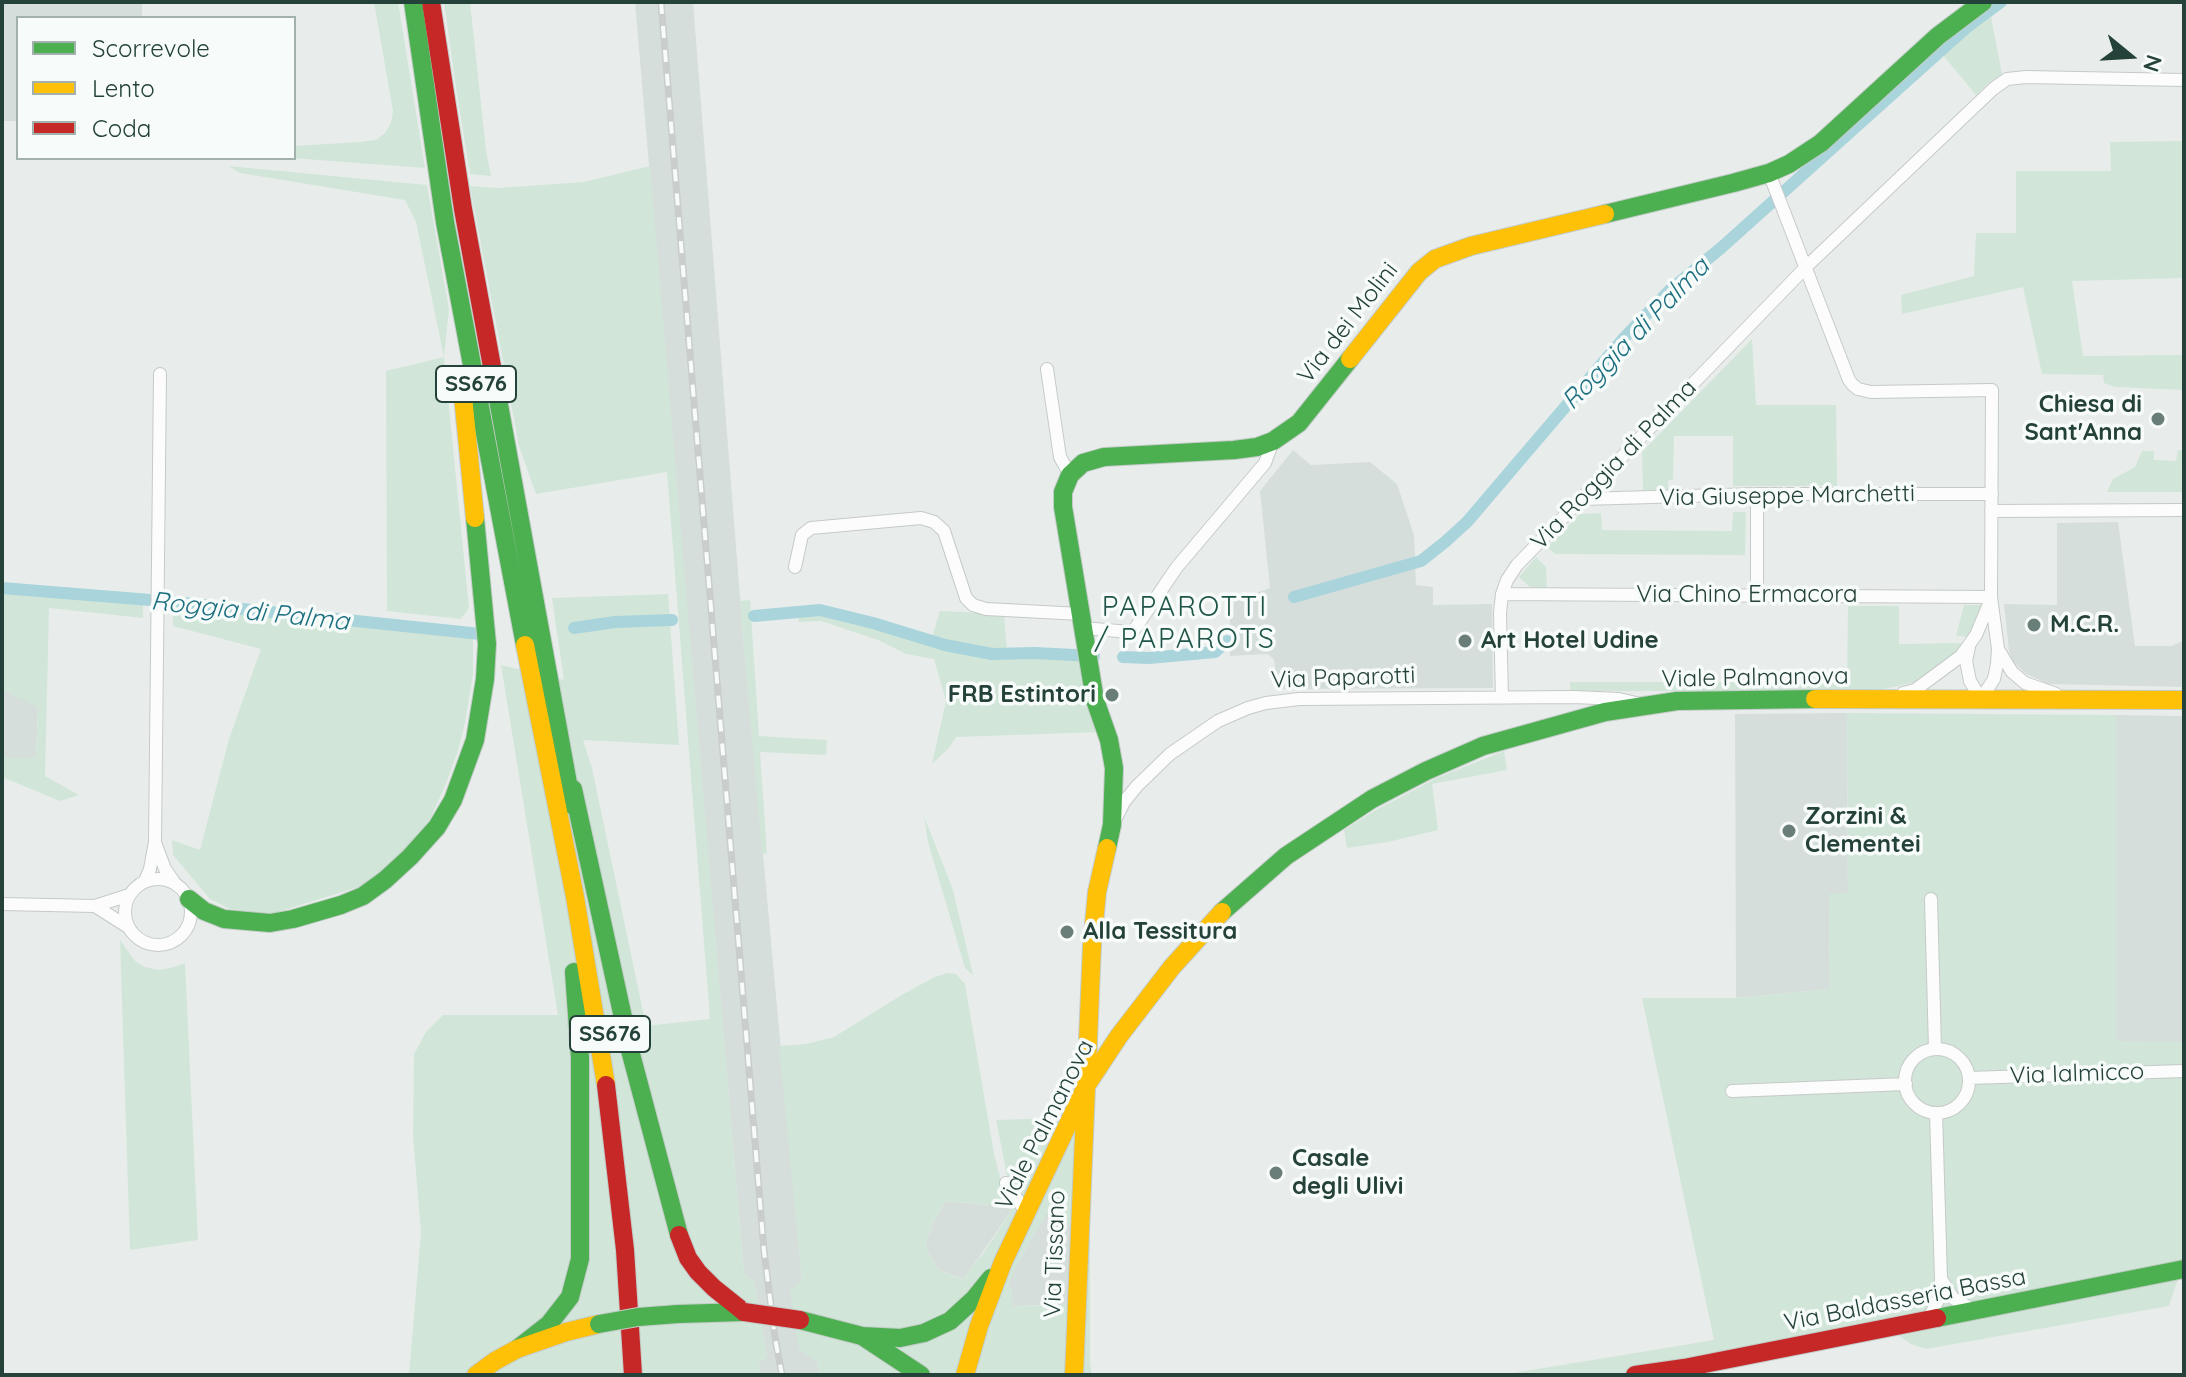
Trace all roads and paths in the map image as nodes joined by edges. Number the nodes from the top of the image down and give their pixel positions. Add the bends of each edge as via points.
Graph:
1 (413, 2) edge
2 (431, 2) edge
3 (1983, 2) edge
4 (2184, 80) edge
5 (1770, 176) junction
6 (445, 222) junction
7 (1806, 267) junction
8 (1047, 369) dead end
9 (160, 374) dead end
10 (1273, 441) junction
11 (1070, 475) junction
12 (1757, 494) junction
13 (1992, 494) junction
14 (1582, 499) junction
15 (2184, 510) edge
16 (1991, 511) junction
17 (795, 567) dead end
18 (1502, 594) junction
19 (1757, 594) junction
20 (1991, 597) junction
21 (1082, 621) junction
22 (1970, 644) junction
23 (1998, 649) junction
24 (553, 697) junction
25 (1502, 698) junction
26 (1873, 699) junction
27 (1981, 699) junction
28 (2070, 699) junction
29 (2184, 700) edge
30 (1646, 705) junction
31 (547, 764) junction
32 (1112, 825) junction
33 (155, 842) junction
34 (145, 881) junction
35 (175, 883) junction
36 (129, 895) junction
37 (189, 899) junction
38 (1931, 899) dead end
39 (2, 904) edge
40 (95, 906) junction
41 (128, 927) junction
42 (1935, 1049) junction
43 (2184, 1071) edge
44 (1969, 1078) junction
45 (1906, 1084) junction
46 (1086, 1086) junction
47 (1732, 1091) dead end
48 (1936, 1113) junction
49 (1006, 1183) dead end
50 (1026, 1212) junction
51 (1003, 1262) junction
52 (2184, 1269) edge
53 (1941, 1279) junction
54 (1976, 1311) junction
55 (744, 1312) junction
56 (1928, 1321) junction
57 (862, 1336) junction
58 (517, 1349) junction
59 (1076, 1373) edge
60 (476, 1375) edge
61 (633, 1375) edge
62 (641, 1375) edge
63 (921, 1375) edge
64 (965, 1375) edge
65 (1635, 1375) edge

1 - 6 main road, SS676
2 - 24 main road, SS676 via 463,209
3 - 5 main road, Via dei Molini via 1821,143
4 - 7 street, Via Roggia di Palma via 2007,79
5 - 7 street
5 - 10 main road, Via dei Molini via 1435,259 1419,272 1299,423
6 - 31 main road, SS676
6 - 37 main road via 486,637 475,740 453,800 437,827 385,880 363,896 320,913 270,923 224,919
7 - 13 street via 1849,380 1858,389 1992,390
7 - 14 street, Via Roggia di Palma
8 - 11 street via 1060,457
9 - 33 street
10 - 11 main road via 1234,450 1104,457 1083,463
10 - 21 street, Via dei Molini via 1265,463 1177,567 1134,630
11 - 21 main road via 1063,499
12 - 13 street, Via Giuseppe Marchetti
12 - 14 street, Via Giuseppe Marchetti
12 - 19 street
13 - 16 street
14 - 18 street, Via Roggia di Palma via 1517,565
15 - 16 street
16 - 20 street
17 - 21 street via 802,535 811,528 921,518 944,531 973,605
18 - 19 street, Via Chino Ermacora
18 - 25 street, Via Roggia di Palma
19 - 20 street, Via Chino Ermacora
20 - 22 street
20 - 23 street
21 - 32 main road via 1095,700 1114,768
22 - 26 street via 1915,690
22 - 27 street via 1966,661
23 - 27 street via 1994,679
23 - 28 street via 2025,683
24 - 55 main road via 631,1054 677,1229 698,1272
24 - 62 main road, SS676 via 614,1057 636,1247
25 - 30 street, Via Paparotti via 1619,699
25 - 32 street, Via Paparotti via 1299,699 1248,708 1218,721 1170,754 1137,786
26 - 27 main road, Viale Palmanova
26 - 30 main road, Viale Palmanova via 1708,699
27 - 28 main road, Viale Palmanova
28 - 29 main road, Viale Palmanova
30 - 46 main road, Viale Palmanova via 1483,746 1398,785 1326,828 1258,879 1199,935 1145,1000
31 - 58 main road via 571,926 581,1074 581,1250 570,1297 549,1324
31 - 61 main road, SS676 via 603,1057
32 - 46 main road, Via Paparotti via 1097,892
33 - 34 street
33 - 35 street
34 - 35 street
34 - 36 street
35 - 37 street
36 - 40 street
36 - 41 street
37 - 41 street via 186,931 168,944 145,943
38 - 42 street
39 - 40 street
40 - 41 street
42 - 44 street via 1961,1060
42 - 45 street via 1910,1064
43 - 44 street, Via Ialmicco
44 - 48 street via 1964,1099 1947,1112
45 - 47 street
45 - 48 street via 1912,1101
46 - 50 main road, Viale Palmanova
46 - 59 main road, Via Tissano
48 - 53 street
49 - 50 street
50 - 51 main road, Viale Palmanova
51 - 57 main road, Viale Palmanova via 950,1321 900,1338
51 - 64 main road, Viale Palmanova
52 - 54 main road, Via Baldasseria Bassa
53 - 54 street via 1953,1298
53 - 56 street
54 - 56 main road, Via Baldasseria Bassa
55 - 57 main road, bridge
55 - 58 main road, bridge via 638,1317
56 - 65 main road, Via Baldasseria Bassa
57 - 63 main road
58 - 60 main road

